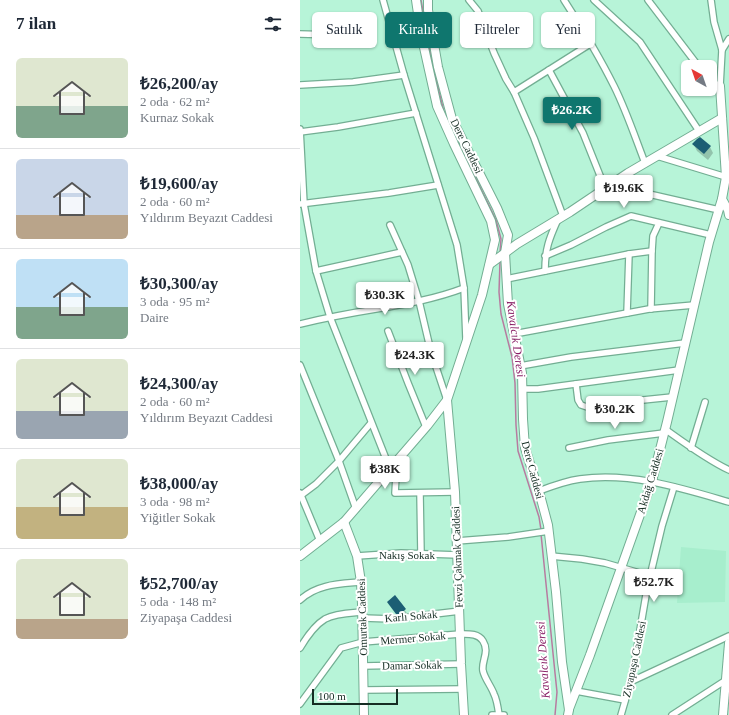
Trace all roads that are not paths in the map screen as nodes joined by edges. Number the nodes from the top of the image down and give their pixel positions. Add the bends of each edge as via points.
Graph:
1 (383, 0) edge
2 (416, 0) edge
3 (428, 0) edge
4 (469, 0) edge
5 (564, 0) edge
6 (594, 0) edge
7 (648, 0) edge
8 (711, 0) edge
9 (571, 12) edge
10 (300, 34) edge
11 (312, 34) edge
12 (729, 39) edge
13 (584, 48) edge
14 (592, 48) edge
15 (722, 50) junction
16 (693, 60) edge
17 (549, 70) junction
18 (404, 75) junction
19 (717, 84) edge
20 (300, 85) edge
21 (720, 86) junction
22 (514, 92) junction
23 (416, 113) junction
24 (722, 118) junction
25 (453, 120) junction
26 (444, 123) junction
27 (300, 131) edge
28 (699, 131) junction
29 (657, 156) junction
30 (645, 162) junction
31 (726, 177) junction
32 (615, 181) junction
33 (438, 185) junction
34 (605, 188) junction
35 (722, 199) junction
36 (302, 204) edge
37 (719, 210) junction
38 (729, 214) edge
39 (561, 218) junction
40 (659, 223) junction
41 (390, 225) dead end
42 (711, 235) junction
43 (652, 251) junction
44 (402, 252) junction
45 (504, 253) junction
46 (630, 254) junction
47 (545, 256) junction
48 (490, 264) junction
49 (316, 271) junction
50 (545, 271) junction
51 (506, 279) junction
52 (464, 288) junction
53 (419, 301) junction
54 (694, 305) junction
55 (651, 309) junction
56 (627, 313) junction
57 (330, 317) junction
58 (300, 324) edge
59 (388, 331) dead end
60 (514, 334) junction
61 (466, 343) junction
62 (685, 343) junction
63 (432, 354) junction
64 (400, 364) junction
65 (300, 365) edge
66 (520, 366) junction
67 (679, 370) junction
68 (302, 377) edge
69 (576, 384) junction
70 (523, 388) junction
71 (672, 397) junction
72 (447, 400) junction
73 (705, 402) dead end
74 (371, 423) junction
75 (426, 427) junction
76 (664, 431) junction
77 (569, 448) dead end
78 (691, 448) junction
79 (398, 460) junction
80 (338, 462) junction
81 (390, 469) junction
82 (729, 470) edge
83 (652, 482) junction
84 (674, 487) junction
85 (539, 491) junction
86 (455, 492) junction
87 (420, 493) junction
88 (300, 495) edge
89 (729, 502) edge
90 (356, 509) junction
91 (344, 522) junction
92 (546, 532) junction
93 (320, 540) junction
94 (457, 542) junction
95 (421, 554) junction
96 (458, 555) junction
97 (300, 556) edge
98 (357, 556) junction
99 (552, 556) junction
100 (622, 568) junction
101 (650, 576) junction
102 (361, 582) junction
103 (300, 600) edge
104 (460, 611) junction
105 (363, 615) junction
106 (460, 634) junction
107 (729, 636) edge
108 (363, 642) junction
109 (729, 643) edge
110 (300, 648) edge
111 (461, 664) junction
112 (364, 666) junction
113 (728, 680) edge
114 (630, 682) junction
115 (462, 689) junction
116 (364, 690) junction
117 (576, 691) junction
118 (625, 700) junction
119 (300, 704) edge
120 (568, 712) edge
121 (364, 715) edge
122 (464, 715) edge
123 (492, 715) edge
124 (499, 715) edge
125 (504, 715) edge
126 (621, 715) edge
127 (672, 715) edge
128 (723, 715) edge

1 - 18 street
2 - 26 street, Dere Caddesi via 437,106
3 - 25 street, Dere Caddesi via 438,67
4 - 22 street via 478,11 494,53
5 - 9 street
6 - 28 street via 640,42
7 - 16 street
8 - 15 street
10 - 11 street
12 - 15 street
13 - 17 street
14 - 30 street via 614,86
15 - 21 street
17 - 22 street
17 - 34 street via 582,133
18 - 20 street via 353,82
18 - 23 street
19 - 21 street
21 - 24 street, Akdağ Caddesi
22 - 39 street via 534,138
23 - 27 street via 338,128
23 - 33 street
24 - 28 street
24 - 31 street, Akdağ Caddesi
25 - 26 street
25 - 45 street, Dere Caddesi via 508,235
26 - 48 street, Dere Caddesi via 491,221 495,240
27 - 36 street
28 - 29 street
29 - 30 street
29 - 31 street
30 - 32 street
31 - 35 street, Akdağ Caddesi
32 - 34 street
32 - 37 street via 627,189
33 - 36 street
33 - 52 street via 457,245
34 - 39 street
35 - 37 street, Akdağ Caddesi
35 - 38 street
36 - 49 street
37 - 42 street, Akdağ Caddesi
39 - 45 street
39 - 47 street via 549,238
40 - 42 street
40 - 43 street via 653,236
40 - 47 street via 631,216
41 - 44 street
42 - 54 street, Akdağ Caddesi
43 - 46 street
43 - 55 street
44 - 49 street
44 - 53 street
45 - 48 street
45 - 51 street, Dere Caddesi
46 - 50 street
46 - 56 street
47 - 50 street
48 - 61 street, Dere Caddesi
49 - 57 street
50 - 51 street
51 - 60 street, Dere Caddesi
52 - 53 street
52 - 61 street
53 - 57 street
53 - 63 street
54 - 55 street
54 - 62 street, Akdağ Caddesi
55 - 56 street
56 - 60 street
57 - 58 street
57 - 74 street
59 - 64 street
60 - 66 street, Dere Caddesi
61 - 72 street, Dere Caddesi
62 - 66 street
62 - 67 street, Akdağ Caddesi
63 - 64 street
63 - 72 street
64 - 75 street
65 - 68 street
66 - 70 street, Dere Caddesi
67 - 69 street
67 - 71 street, Akdağ Caddesi
68 - 80 street
69 - 70 street via 538,389
69 - 71 street via 580,405 587,407
70 - 85 street, Dere Caddesi via 526,448
71 - 76 street, Akdağ Caddesi
72 - 75 street
72 - 86 street, Fevzi Çakmak Caddesi
73 - 78 street
74 - 80 street
74 - 81 street
75 - 79 street
76 - 77 street
76 - 78 street
76 - 83 street, Akdağ Caddesi
78 - 82 street
79 - 81 street
79 - 87 street via 395,493
80 - 88 street via 316,484
80 - 90 street
81 - 90 street
83 - 84 street
83 - 85 street via 614,477 580,479
83 - 100 street, Akdağ Caddesi
84 - 89 street
84 - 101 street, Ziyapaşa Caddesi
85 - 92 street, Dere Caddesi
86 - 87 street
86 - 94 street, Fevzi Çakmak Caddesi
87 - 95 street
88 - 93 street
90 - 91 street
91 - 93 street
91 - 98 street, Omurtak Caddesi
92 - 94 street
92 - 99 street, Dere Caddesi
93 - 97 street
94 - 96 street, Fevzi Çakmak Caddesi
95 - 96 street, Nakış Sokak
95 - 98 street, Nakış Sokak
96 - 104 street, Fevzi Çakmak Caddesi
98 - 102 street, Omurtak Caddesi
99 - 100 street via 582,559
99 - 120 street, Dere Caddesi
100 - 101 street
100 - 117 street, Akdağ Caddesi
101 - 114 street, Ziyapaşa Caddesi
102 - 103 street via 312,590
102 - 105 street, Omurtak Caddesi
104 - 105 street, Karlı Sokak via 392,619
104 - 106 street, Fevzi Çakmak Caddesi
105 - 108 street, Omurtak Caddesi
105 - 110 street, Karlı Sokak via 335,615 325,619
106 - 108 street, Mermer Sokak
106 - 111 street, Fevzi Çakmak Caddesi
106 - 124 street, Mermer Sokak via 472,634 483,641 486,653 483,671 495,694
107 - 114 street
108 - 112 street, Omurtak Caddesi
108 - 119 street, Mermer Sokak via 341,648
109 - 113 street
111 - 112 street, Damar Sokak
111 - 115 street, Fevzi Çakmak Caddesi
112 - 116 street, Omurtak Caddesi
113 - 127 street
113 - 128 street
114 - 118 street, Ziyapaşa Caddesi
115 - 116 street
115 - 122 street, Fevzi Çakmak Caddesi
116 - 121 street, Omurtak Caddesi
117 - 118 street
117 - 120 street, Akdağ Caddesi
118 - 126 street, Ziyapaşa Caddesi
123 - 124 street
124 - 125 street

